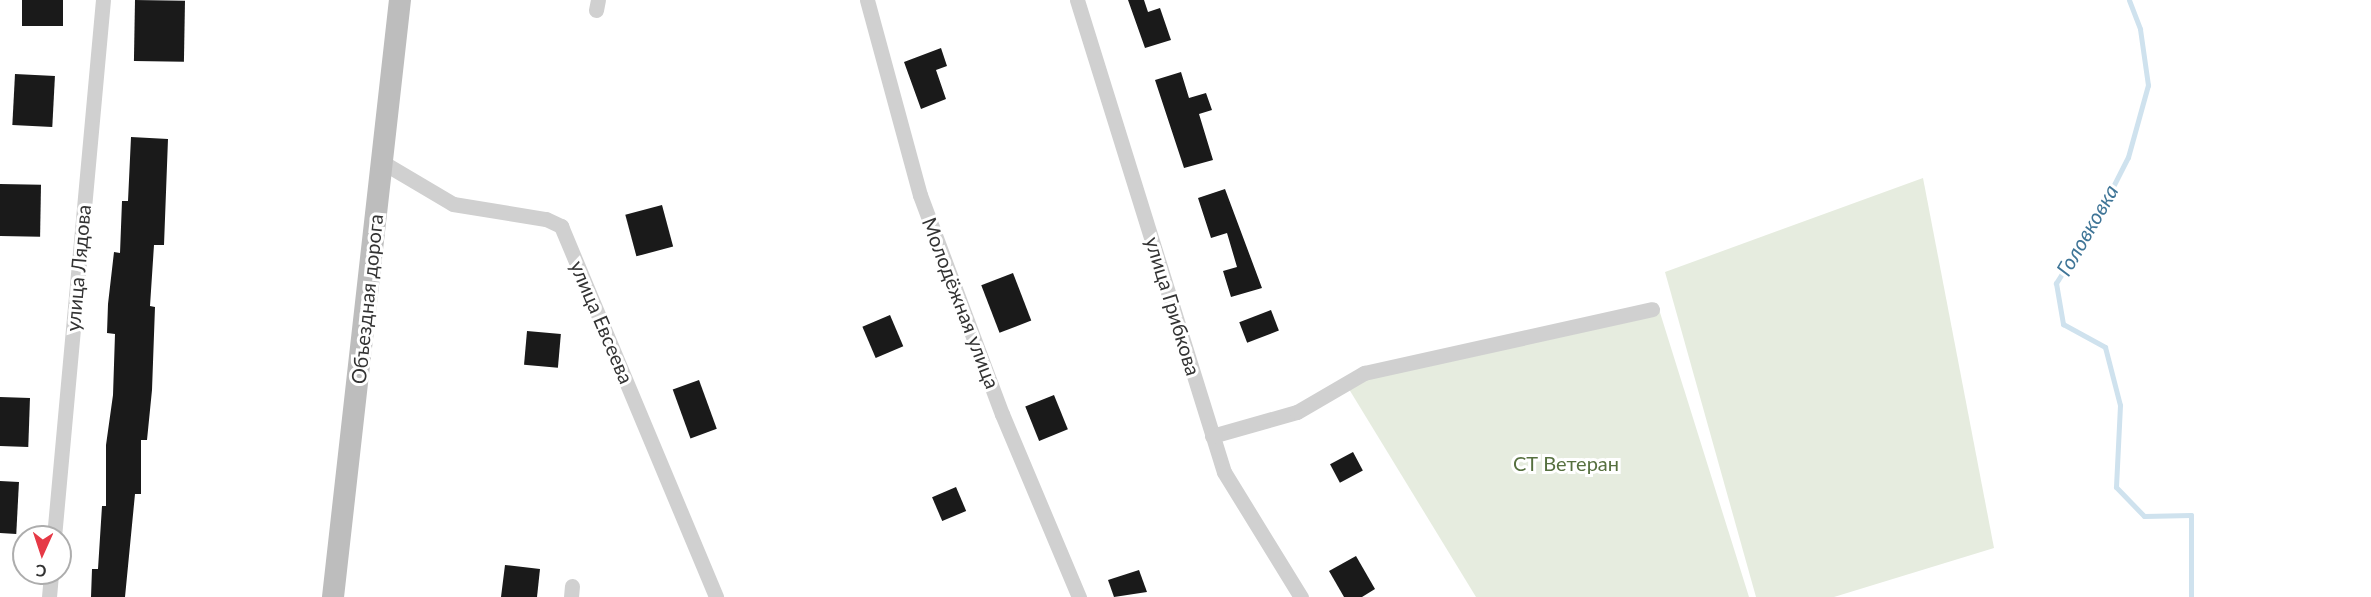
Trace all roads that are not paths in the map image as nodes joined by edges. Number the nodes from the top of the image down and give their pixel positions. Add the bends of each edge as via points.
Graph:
1 (103, 0) edge
2 (400, 0) edge
3 (867, 0) edge
4 (1077, 0) edge
5 (382, 162) junction
6 (1652, 309) dead end
7 (1212, 436) junction
8 (55, 525) edge
9 (333, 597) edge
10 (716, 597) edge
11 (1079, 597) edge
12 (1301, 597) edge

1 - 8 street, улица Лядова
2 - 5 main road, Объездная дорога
3 - 11 street, Молодёжная улица via 920,195 1002,414
4 - 7 street, улица Грибкова
5 - 9 main road, Объездная дорога
5 - 10 street, улица Евсеева via 453,204 546,219 561,226
6 - 7 street via 1364,373 1297,412
7 - 12 street, улица Грибкова via 1224,472

